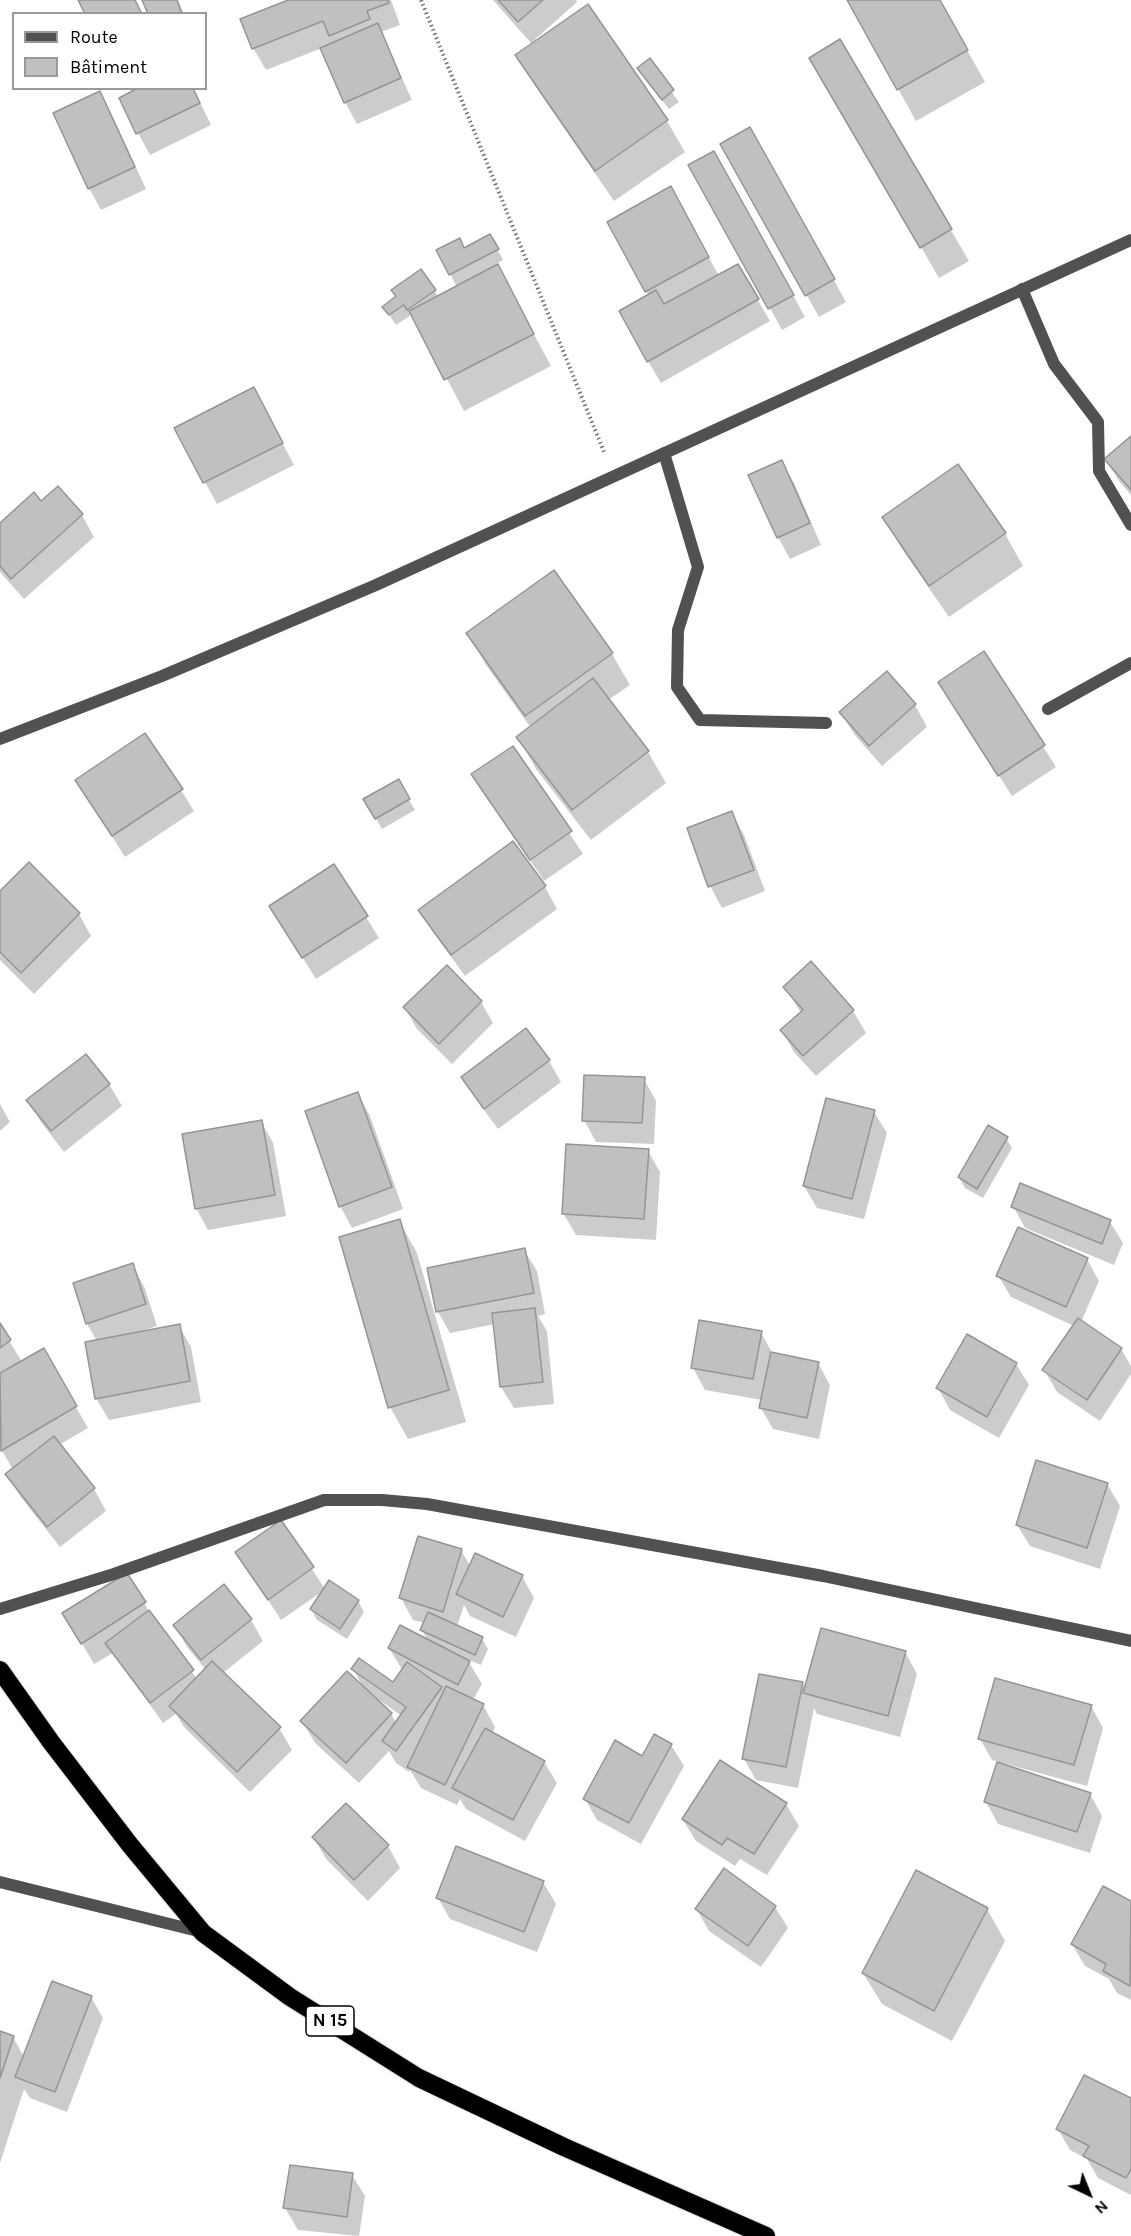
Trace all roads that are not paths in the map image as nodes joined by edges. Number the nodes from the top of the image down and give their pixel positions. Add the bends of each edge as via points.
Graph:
1 (1131, 240) edge
2 (1022, 289) junction
3 (664, 453) junction
4 (1131, 525) edge
5 (1131, 663) edge
6 (1048, 709) dead end
7 (826, 723) dead end
8 (0, 739) edge
9 (0, 1609) edge
10 (1131, 1641) edge
11 (0, 1670) edge
12 (0, 1882) edge
13 (203, 1932) junction
14 (766, 2236) edge

1 - 2 street
2 - 3 street
2 - 4 street via 1054,364 1098,422 1099,471
3 - 7 street via 698,567 678,630 677,687 700,720
3 - 8 street via 376,585 194,663
5 - 6 street
9 - 10 street via 114,1574 324,1500 382,1500 427,1504 823,1576
11 - 13 highway, N 15 via 130,1845
12 - 13 street
13 - 14 highway, N 15 via 290,1997 419,2078

